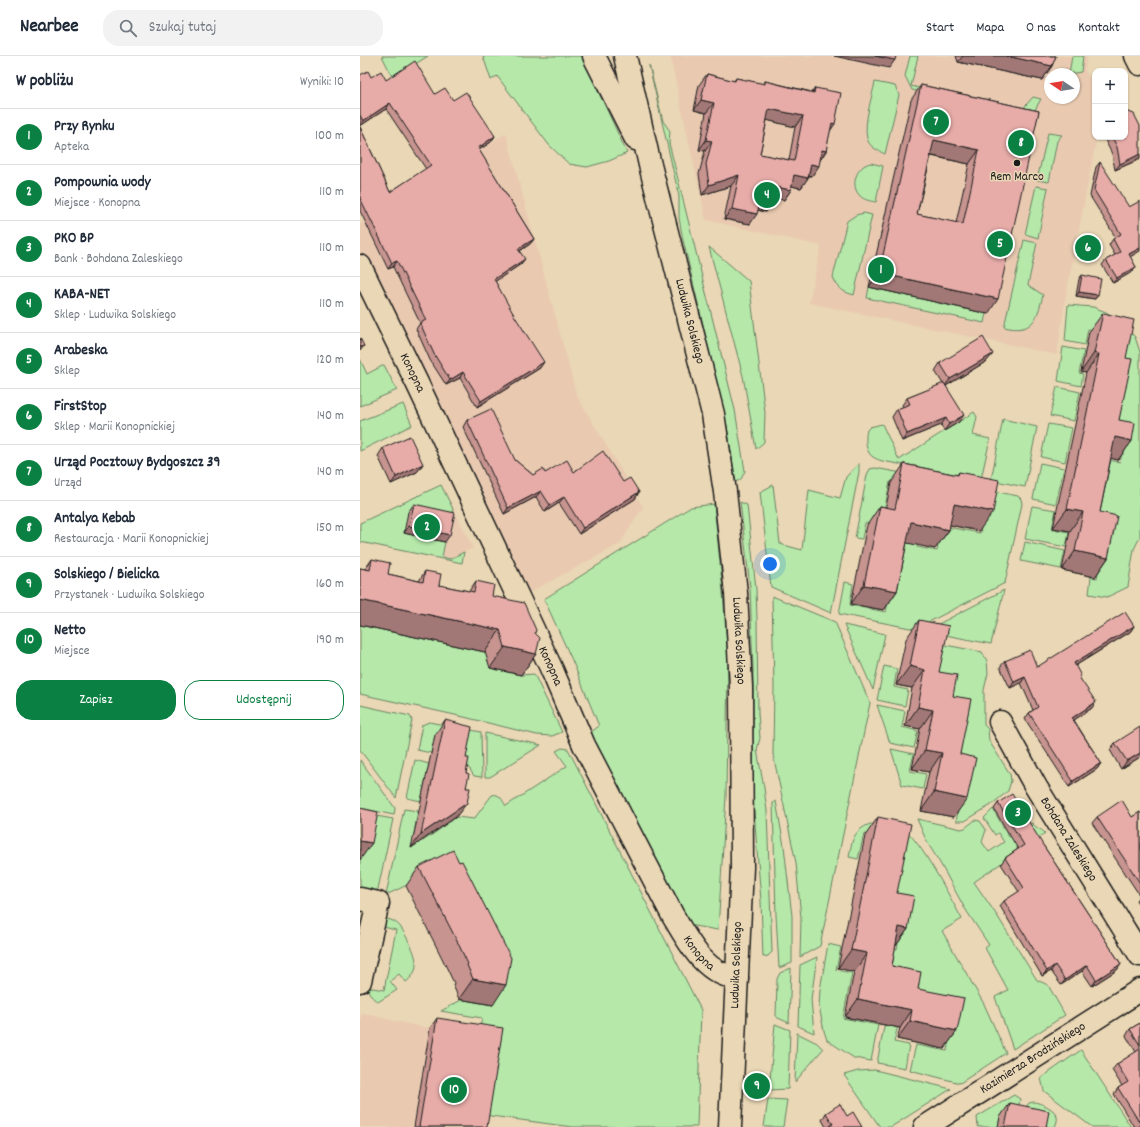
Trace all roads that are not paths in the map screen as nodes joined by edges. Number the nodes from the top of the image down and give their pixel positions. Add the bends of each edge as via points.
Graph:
1 (594, 56) edge
2 (625, 56) edge
3 (1136, 56) edge
4 (1140, 64) edge
5 (650, 165) junction
6 (360, 266) edge
7 (1000, 722) dead end
8 (360, 899) edge
9 (1140, 955) edge
10 (737, 978) junction
11 (360, 981) edge
12 (1140, 990) edge
13 (730, 1127) edge
14 (926, 1127) edge

1 - 5 street, Ludwika Solskiego
2 - 5 street, Ludwika Solskiego
3 - 4 street
5 - 10 street, Ludwika Solskiego via 713,414 736,593 742,687 742,867
6 - 10 street, Konopna via 552,670 584,745 670,910 706,964 722,974
7 - 9 street, Bohdana Zaleskiego
8 - 11 street via 378,903
10 - 13 street, Ludwika Solskiego
12 - 14 street, Kazimierza Brodzińskiego

